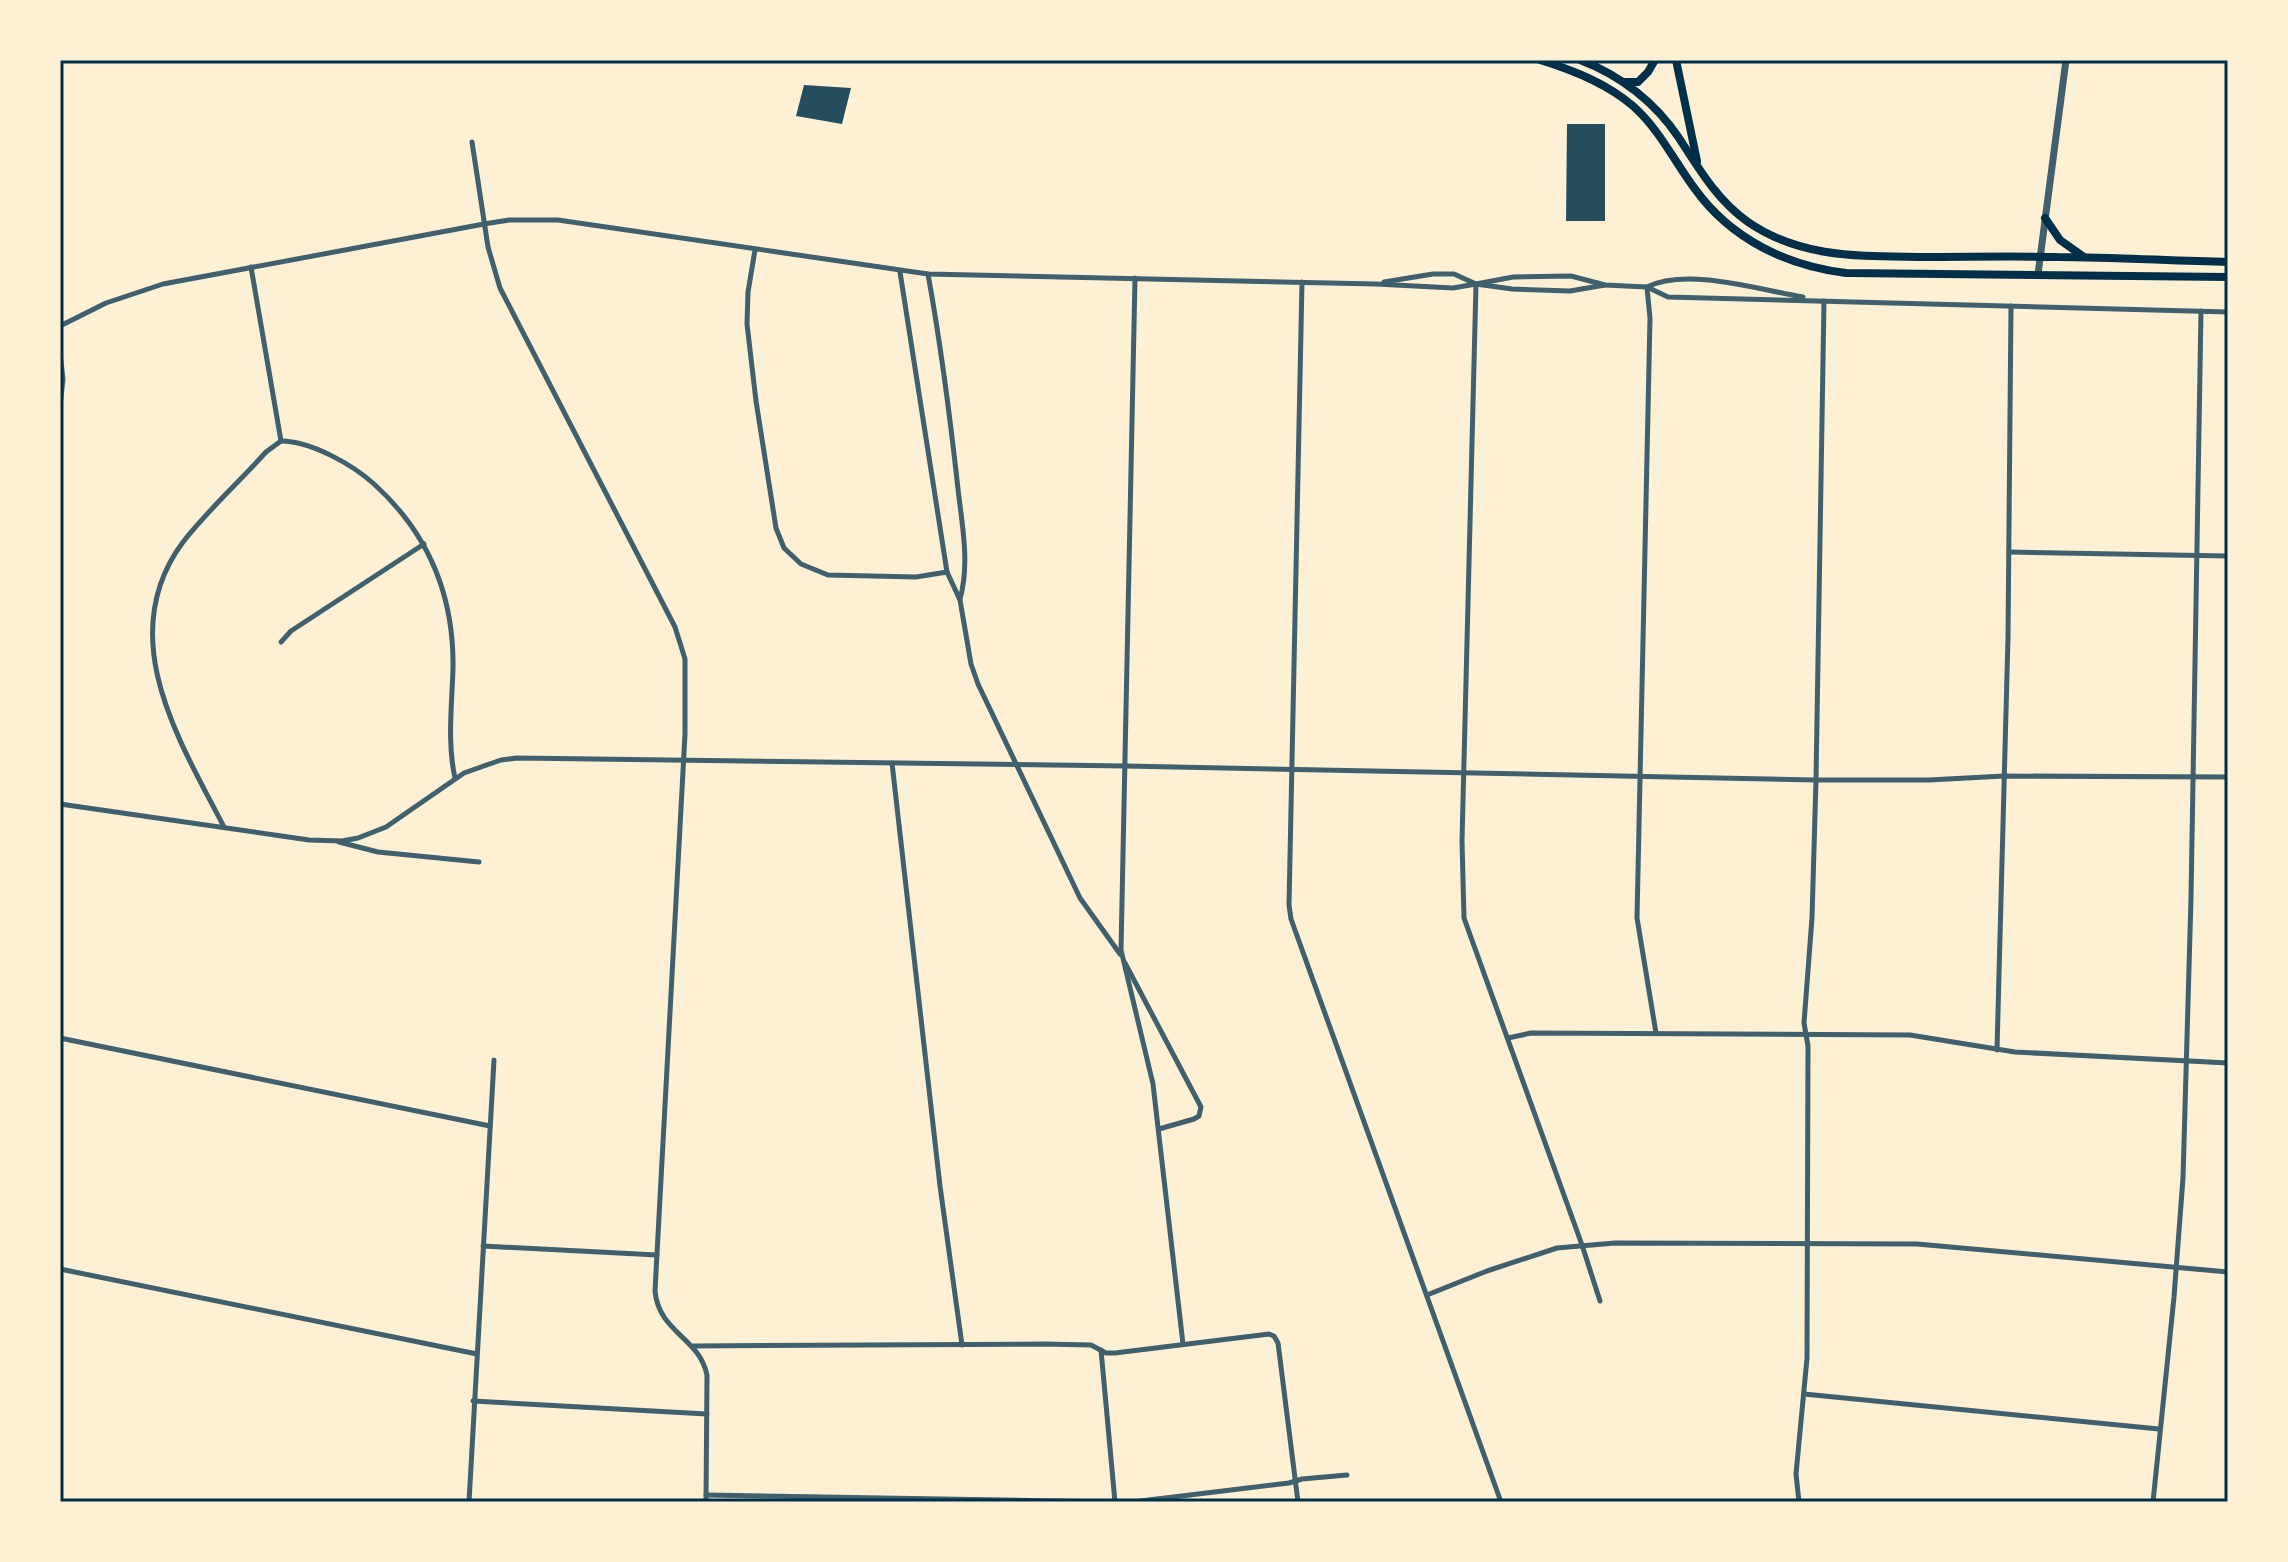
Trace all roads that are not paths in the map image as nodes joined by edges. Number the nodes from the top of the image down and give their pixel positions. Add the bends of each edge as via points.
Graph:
1 (1540, 60) edge
2 (1580, 60) edge
3 (1655, 60) edge
4 (1676, 60) edge
5 (2066, 60) edge
6 (1624, 82) junction
7 (472, 142) dead end
8 (1698, 170) junction
9 (2045, 218) junction
10 (484, 224) junction
11 (755, 250) junction
12 (2040, 257) junction
13 (2085, 257) junction
14 (2228, 262) edge
15 (251, 267) junction
16 (900, 272) junction
17 (928, 274) junction
18 (2038, 274) junction
19 (2228, 277) edge
20 (1135, 278) junction
21 (1302, 282) junction
22 (1376, 284) junction
23 (1476, 284) junction
24 (1605, 285) junction
25 (1647, 287) junction
26 (1824, 301) junction
27 (2011, 306) junction
28 (2201, 311) junction
29 (2228, 312) edge
30 (60, 326) edge
31 (60, 353) edge
32 (60, 407) edge
33 (281, 441) junction
34 (424, 544) junction
35 (2009, 552) junction
36 (2228, 556) edge
37 (2196, 557) junction
38 (947, 572) junction
39 (960, 600) junction
40 (281, 642) dead end
41 (684, 761) junction
42 (892, 763) junction
43 (1015, 764) junction
44 (1126, 766) junction
45 (1291, 770) junction
46 (1465, 772) junction
47 (1640, 776) junction
48 (2004, 776) junction
49 (2228, 777) edge
50 (455, 778) junction
51 (2192, 778) junction
52 (1816, 780) junction
53 (60, 804) edge
54 (224, 827) junction
55 (334, 841) junction
56 (479, 862) dead end
57 (1122, 958) junction
58 (1656, 1033) junction
59 (1806, 1033) junction
60 (60, 1038) edge
61 (1508, 1038) junction
62 (1997, 1050) junction
63 (494, 1060) dead end
64 (2186, 1061) junction
65 (2228, 1063) edge
66 (490, 1126) junction
67 (1159, 1129) junction
68 (1805, 1243) junction
69 (1582, 1245) junction
70 (483, 1246) junction
71 (657, 1255) junction
72 (2177, 1267) junction
73 (60, 1269) edge
74 (2228, 1272) edge
75 (1427, 1295) junction
76 (1600, 1301) dead end
77 (1183, 1344) junction
78 (962, 1345) junction
79 (693, 1346) junction
80 (1101, 1350) junction
81 (477, 1354) junction
82 (1804, 1394) junction
83 (473, 1401) junction
84 (707, 1414) junction
85 (2159, 1429) junction
86 (1347, 1475) dead end
87 (1296, 1481) junction
88 (706, 1498) edge
89 (469, 1502) edge
90 (1114, 1502) edge
91 (1132, 1502) edge
92 (1298, 1502) edge
93 (1501, 1502) edge
94 (1799, 1502) edge
95 (2153, 1502) edge

1 - 18 main road via 1598,83 1632,106 1663,139 1710,207 1744,237 1784,258 1846,273
2 - 6 main road
3 - 6 main road via 1641,80
4 - 8 main road
5 - 9 street
6 - 8 main road via 1661,115
7 - 10 street
8 - 12 main road via 1745,220 1807,250 1853,256
9 - 12 street
9 - 13 main road via 2060,240
10 - 11 street via 558,220
10 - 15 street
10 - 41 street via 500,288 681,643 686,676
11 - 16 street
11 - 38 street via 747,324 776,528 784,548 801,564 828,575 916,577
12 - 13 main road
12 - 18 street
13 - 14 main road
15 - 30 street via 134,292
15 - 33 street
16 - 17 street
16 - 38 street
17 - 20 street
17 - 39 street via 955,451 964,567
18 - 19 main road
20 - 21 street
20 - 44 street
21 - 22 street
21 - 45 street
22 - 23 street
22 - 23 street via 1454,274
23 - 24 street via 1570,291
23 - 24 street via 1571,276
23 - 46 street
24 - 25 street
25 - 26 street via 1668,297
25 - 26 street via 1669,279 1703,280
25 - 47 street
26 - 27 street
26 - 52 street
27 - 28 street
27 - 35 street
28 - 29 street
28 - 37 street
31 - 32 street
33 - 34 street via 335,458 361,474 405,515
33 - 54 street via 182,544 164,577 154,616 152,648 159,690
34 - 40 street
34 - 50 street via 449,610
35 - 37 street
35 - 48 street
36 - 37 street
37 - 51 street
38 - 39 street
39 - 43 street via 971,664
41 - 42 street
41 - 50 street via 517,758
41 - 71 street
42 - 43 street
42 - 78 street
43 - 44 street
43 - 57 street via 1080,898
44 - 45 street
44 - 57 street
45 - 46 street
45 - 75 street via 1291,919
46 - 47 street
46 - 61 street via 1463,912
47 - 52 street
47 - 58 street via 1637,918
48 - 51 street
48 - 52 street
48 - 62 street
49 - 51 street
50 - 55 street via 386,827
51 - 64 street
52 - 59 street
53 - 54 street
54 - 55 street
55 - 56 street via 378,852
57 - 67 street
57 - 67 street via 1201,1107 1194,1119
58 - 59 street
58 - 61 street via 1531,1033
59 - 62 street via 1910,1035
59 - 68 street
60 - 66 street
61 - 69 street
62 - 64 street
63 - 66 street
64 - 65 street
64 - 72 street
66 - 70 street
67 - 77 street
68 - 69 street
68 - 72 street via 1917,1244
68 - 82 street
69 - 75 street via 1557,1248
69 - 76 street
70 - 71 street
70 - 81 street
71 - 79 street via 659,1312
72 - 74 street
72 - 85 street
73 - 81 street
75 - 93 street
77 - 80 street via 1115,1353
77 - 87 street via 1274,1336 1284,1374
78 - 79 street
78 - 80 street via 1091,1345
79 - 84 street via 707,1375
80 - 90 street
81 - 83 street
82 - 85 street
82 - 94 street
83 - 84 street
83 - 89 street
84 - 88 street
85 - 95 street
86 - 87 street
87 - 91 street
87 - 92 street
88 - 90 street

